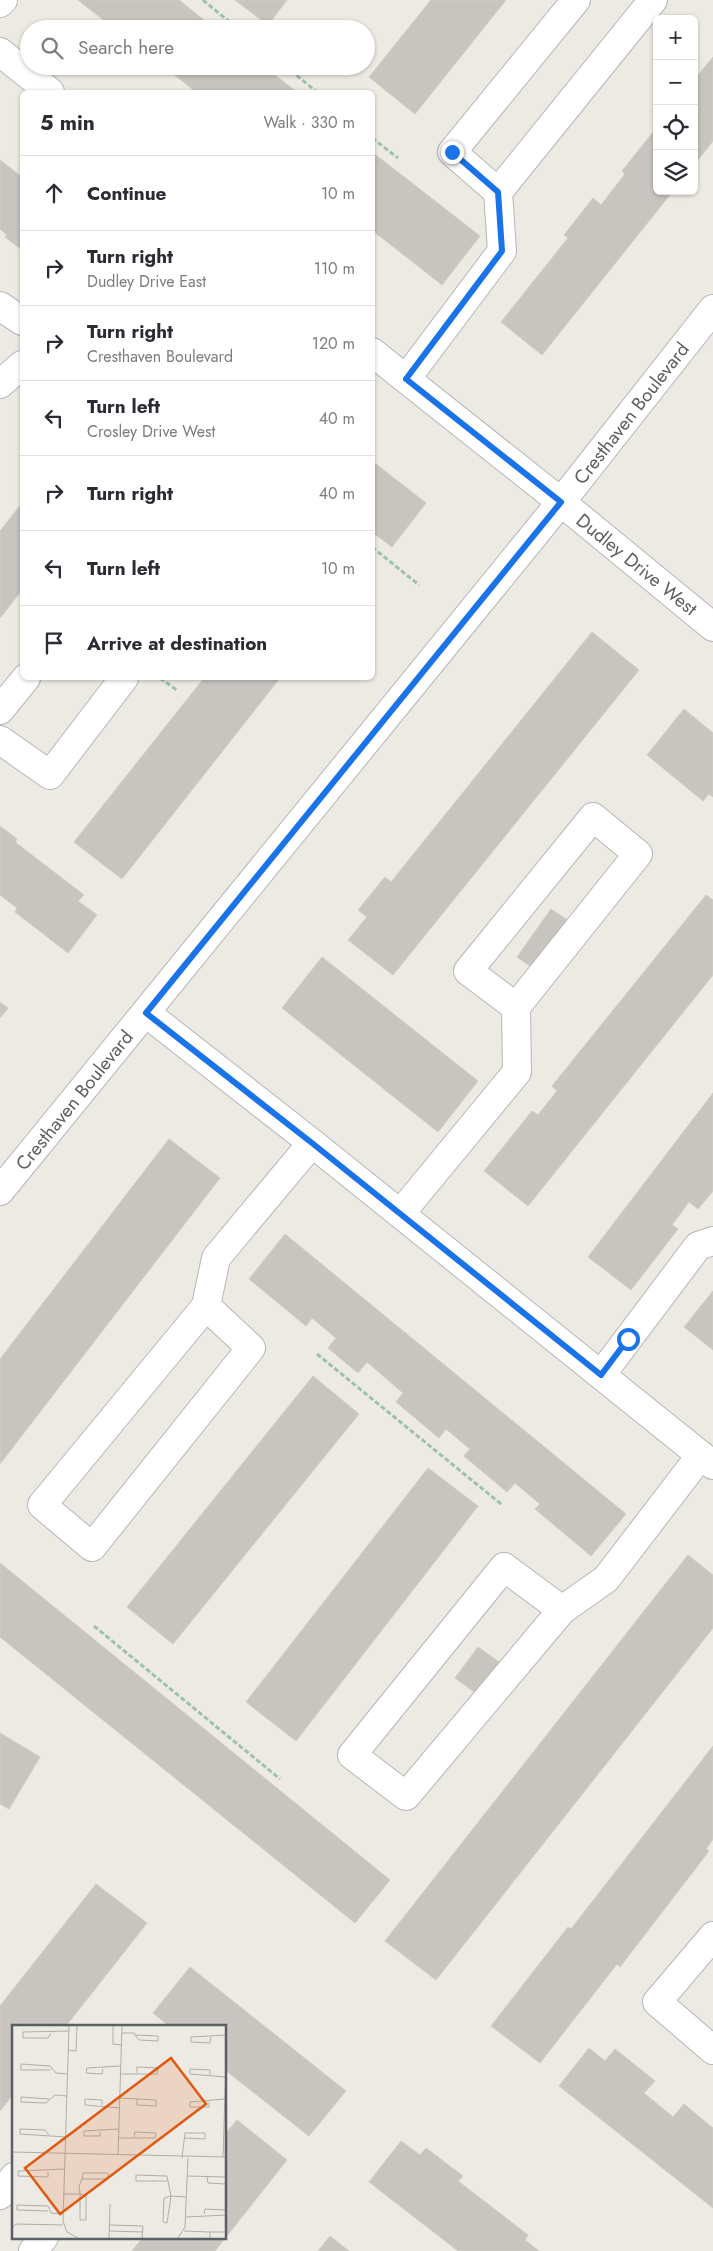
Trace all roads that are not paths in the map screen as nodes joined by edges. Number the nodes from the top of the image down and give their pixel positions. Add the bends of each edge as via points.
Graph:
1 (3, 0) edge
2 (576, 0) edge
3 (653, 0) edge
4 (0, 3) edge
5 (0, 52) edge
6 (20, 68) edge
7 (29, 75) edge
8 (48, 90) edge
9 (498, 192) junction
10 (0, 306) edge
11 (713, 309) edge
12 (20, 320) edge
13 (375, 354) edge
14 (20, 367) edge
15 (406, 379) junction
16 (0, 384) edge
17 (561, 502) junction
18 (712, 625) edge
19 (24, 680) edge
20 (122, 680) edge
21 (0, 710) edge
22 (0, 740) edge
23 (516, 1007) junction
24 (146, 1013) junction
25 (312, 1143) junction
26 (0, 1191) edge
27 (400, 1214) junction
28 (713, 1241) edge
29 (206, 1306) junction
30 (601, 1375) junction
31 (707, 1460) edge
32 (562, 1610) junction
33 (713, 1936) edge
34 (713, 2050) edge
35 (12, 2180) edge
36 (0, 2195) edge
37 (43, 2238) edge
38 (33, 2251) edge

1 - 4 street
2 - 9 street via 452,152
3 - 9 street
5 - 6 street
7 - 8 street
9 - 15 street via 502,251
10 - 12 street
11 - 17 street, Cresthaven Boulevard
13 - 15 street, Dudley Drive West
14 - 16 street
15 - 17 street, Dudley Drive West
17 - 18 street, Dudley Drive West
17 - 24 street, Cresthaven Boulevard
19 - 21 street
20 - 22 street via 50,775
23 - 23 street via 638,854 593,817 468,971
23 - 27 street via 517,1072
24 - 25 street
24 - 26 street, Cresthaven Boulevard
25 - 27 street
25 - 29 street via 216,1258
27 - 30 street
28 - 30 street via 698,1246
29 - 29 street via 42,1505 92,1547 252,1348
30 - 31 street
31 - 32 street via 606,1579
32 - 32 street via 504,1567 352,1755 406,1796
33 - 34 street via 657,2002
35 - 36 street
37 - 38 street

